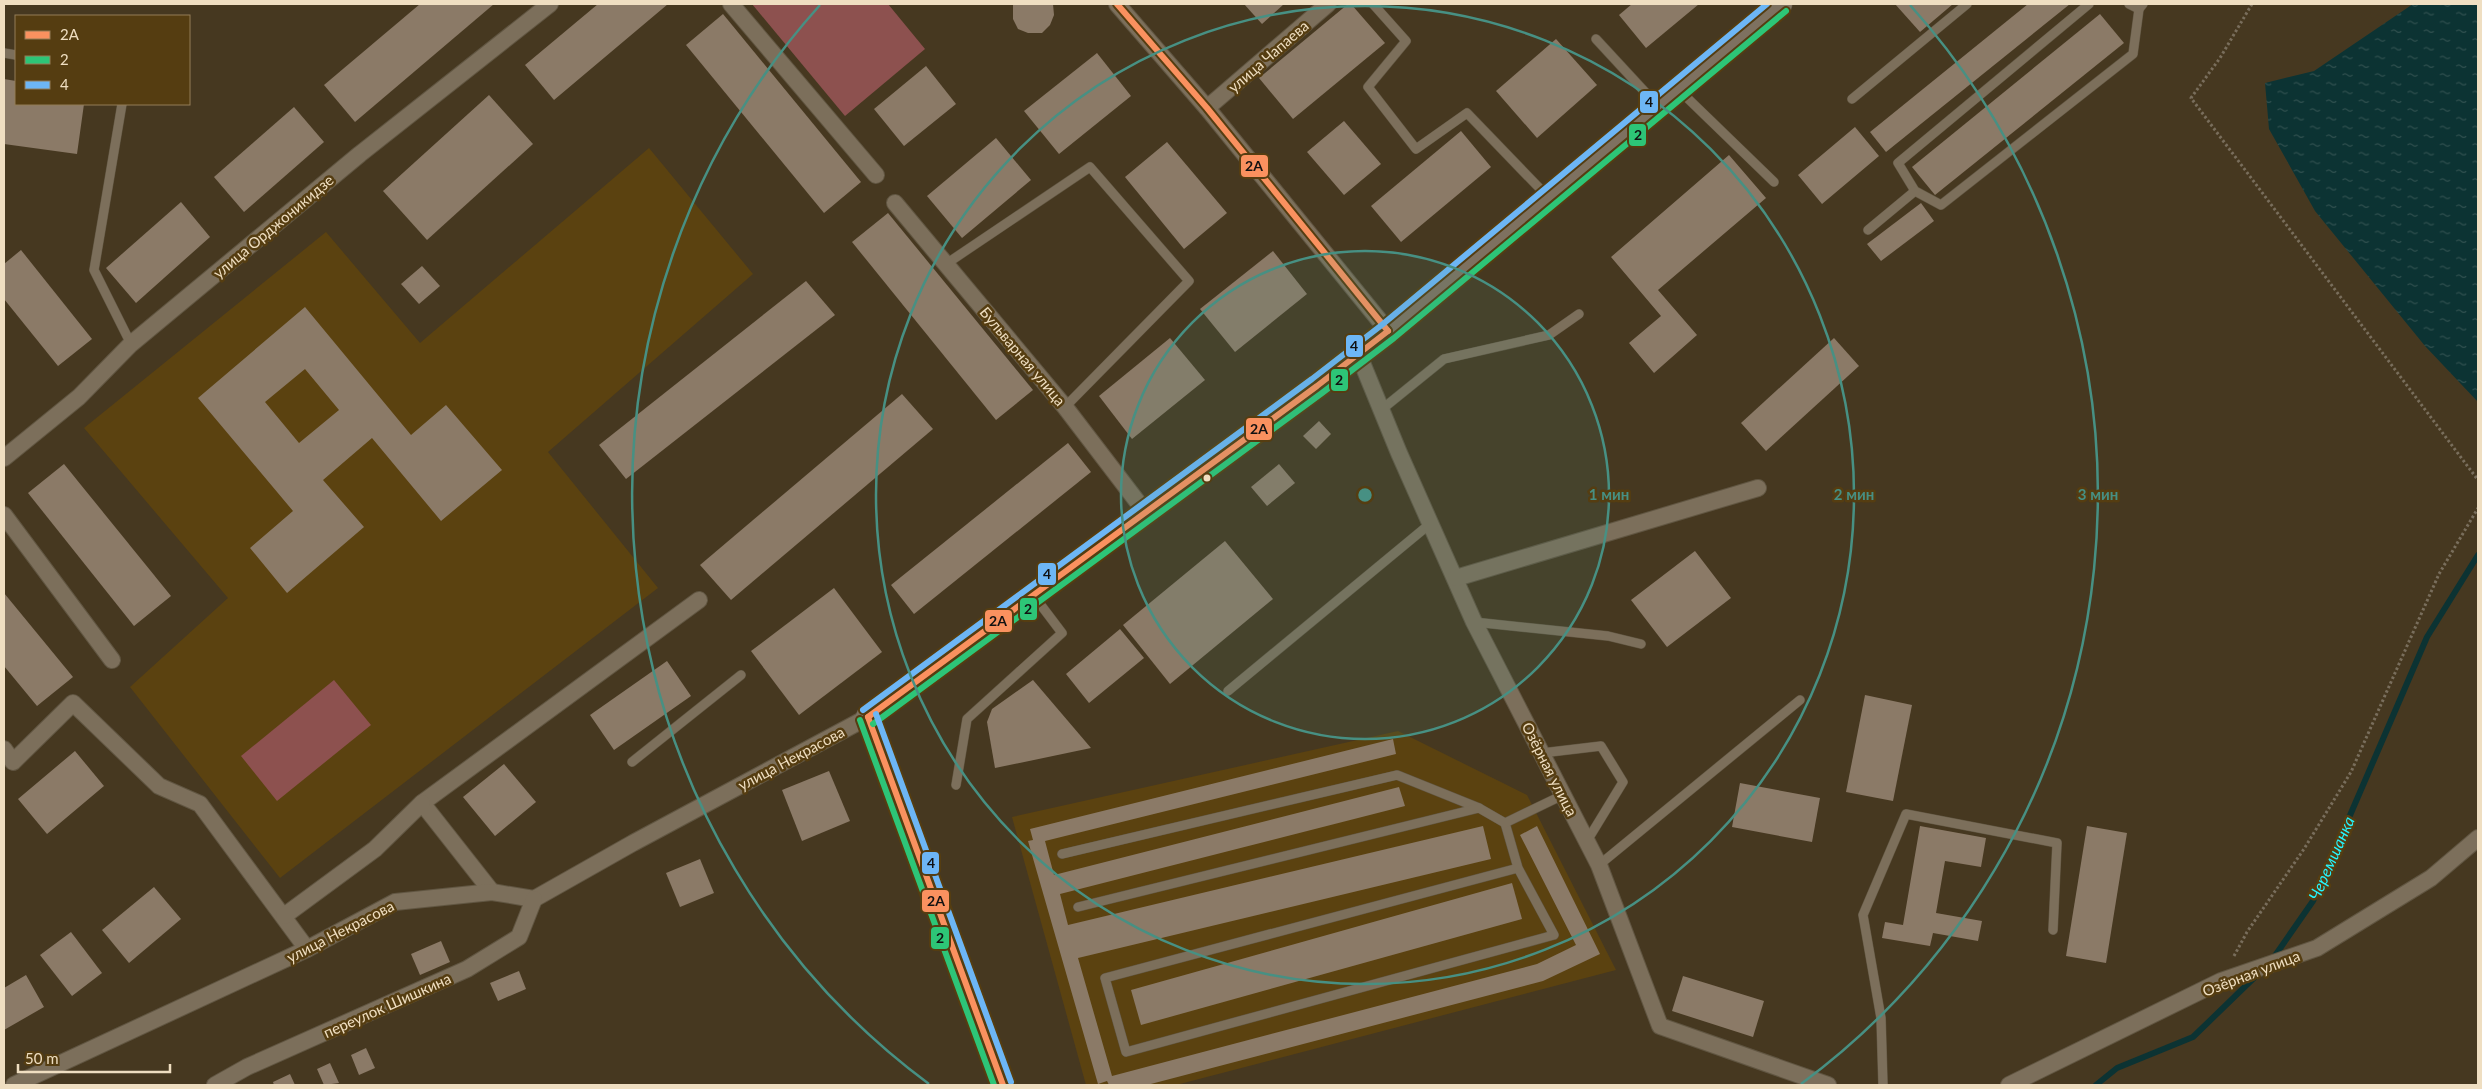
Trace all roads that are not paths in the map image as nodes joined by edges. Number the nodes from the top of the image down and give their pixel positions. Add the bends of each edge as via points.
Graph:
1 (550, 4) edge
2 (732, 4) edge
3 (1117, 4) edge
4 (1328, 4) edge
5 (1373, 4) edge
6 (1780, 4) edge
7 (1967, 4) edge
8 (2089, 4) edge
9 (2129, 4) edge
10 (2141, 6) edge
11 (1596, 39) dead end
12 (1678, 89) junction
13 (1852, 100) dead end
14 (122, 105) edge
15 (1658, 105) junction
16 (1207, 108) junction
17 (876, 175) dead end
18 (1774, 182) dead end
19 (1915, 191) junction
20 (1548, 197) junction
21 (895, 203) dead end
22 (1868, 230) dead end
23 (946, 264) junction
24 (1579, 314) dead end
25 (1388, 330) junction
26 (131, 344) junction
27 (1358, 353) junction
28 (1065, 407) junction
29 (1381, 410) junction
30 (4, 458) edge
31 (1758, 488) dead end
32 (1146, 513) junction
33 (4, 515) edge
34 (1431, 523) junction
35 (1456, 578) junction
36 (1034, 596) junction
37 (699, 600) dead end
38 (1474, 622) junction
39 (1641, 644) dead end
40 (112, 660) dead end
41 (741, 675) dead end
42 (1228, 690) dead end
43 (1800, 700) dead end
44 (868, 717) junction
45 (4, 749) edge
46 (1542, 753) junction
47 (632, 762) dead end
48 (956, 785) dead end
49 (1563, 795) junction
50 (422, 804) junction
51 (1479, 808) junction
52 (1505, 823) junction
53 (2478, 838) edge
54 (1587, 841) junction
55 (1062, 854) dead end
56 (1599, 864) junction
57 (1518, 868) junction
58 (492, 892) junction
59 (534, 899) junction
60 (1078, 907) dead end
61 (284, 916) junction
62 (2053, 930) dead end
63 (307, 949) junction
64 (14, 1085) edge
65 (215, 1085) edge
66 (1003, 1085) edge
67 (1828, 1085) edge
68 (1883, 1085) edge
69 (2009, 1085) edge

1 - 26 street, улица Орджоникидзе via 360,154
2 - 17 street
3 - 16 street
4 - 16 street, улица Чапаева
5 - 20 lane via 1406,41 1368,87 1416,150 1467,113
6 - 12 main road, улица Некрасова
7 - 13 lane
8 - 19 lane via 1898,163
9 - 10 lane
10 - 19 lane via 2133,54 1941,205
11 - 15 lane
12 - 15 main road, улица Некрасова
12 - 18 lane
14 - 26 lane via 94,270
15 - 20 main road, улица Некрасова
16 - 25 street
19 - 22 lane
20 - 25 main road, улица Некрасова
21 - 23 street, Бульварная улица
23 - 28 street, Бульварная улица
23 - 28 lane via 1090,167 1189,281
24 - 29 lane via 1549,335 1444,359
25 - 27 main road, улица Некрасова
26 - 30 street, улица Орджоникидзе via 79,397
27 - 29 street, Озёрная улица
27 - 32 main road, улица Некрасова
28 - 32 street, Бульварная улица
29 - 34 street, Озёрная улица
31 - 35 street
32 - 36 main road, улица Некрасова
33 - 40 street
34 - 35 street, Озёрная улица
34 - 42 lane
35 - 38 street, Озёрная улица
36 - 44 main road, улица Некрасова
36 - 48 lane via 1062,633 967,719
37 - 50 street
38 - 39 lane via 1608,636
38 - 46 street, Озёрная улица
41 - 47 lane
43 - 56 lane
44 - 59 street, улица Некрасова
44 - 66 main road
45 - 61 street via 13,762 73,703 159,786 200,804
46 - 49 street, Озёрная улица
46 - 54 lane via 1601,746 1623,782
49 - 52 lane
49 - 54 street, Озёрная улица
50 - 58 street
50 - 61 street via 375,849
51 - 52 lane
51 - 55 lane via 1397,775
51 - 60 lane
52 - 57 lane
53 - 69 street, Озёрная улица via 2431,878 2317,948 2221,981
54 - 56 street, Озёрная улица
56 - 67 street, Озёрная улица via 1660,1026
57 - 57 lane via 1554,935 1126,1052 1105,978
58 - 59 street, улица Некрасова
58 - 63 street, улица Некрасова via 395,902
59 - 65 street, переулок Шишкина via 519,937 467,969 247,1066
61 - 63 street
62 - 68 lane via 2057,843 1906,814 1863,915 1881,1018
63 - 64 street, улица Некрасова

